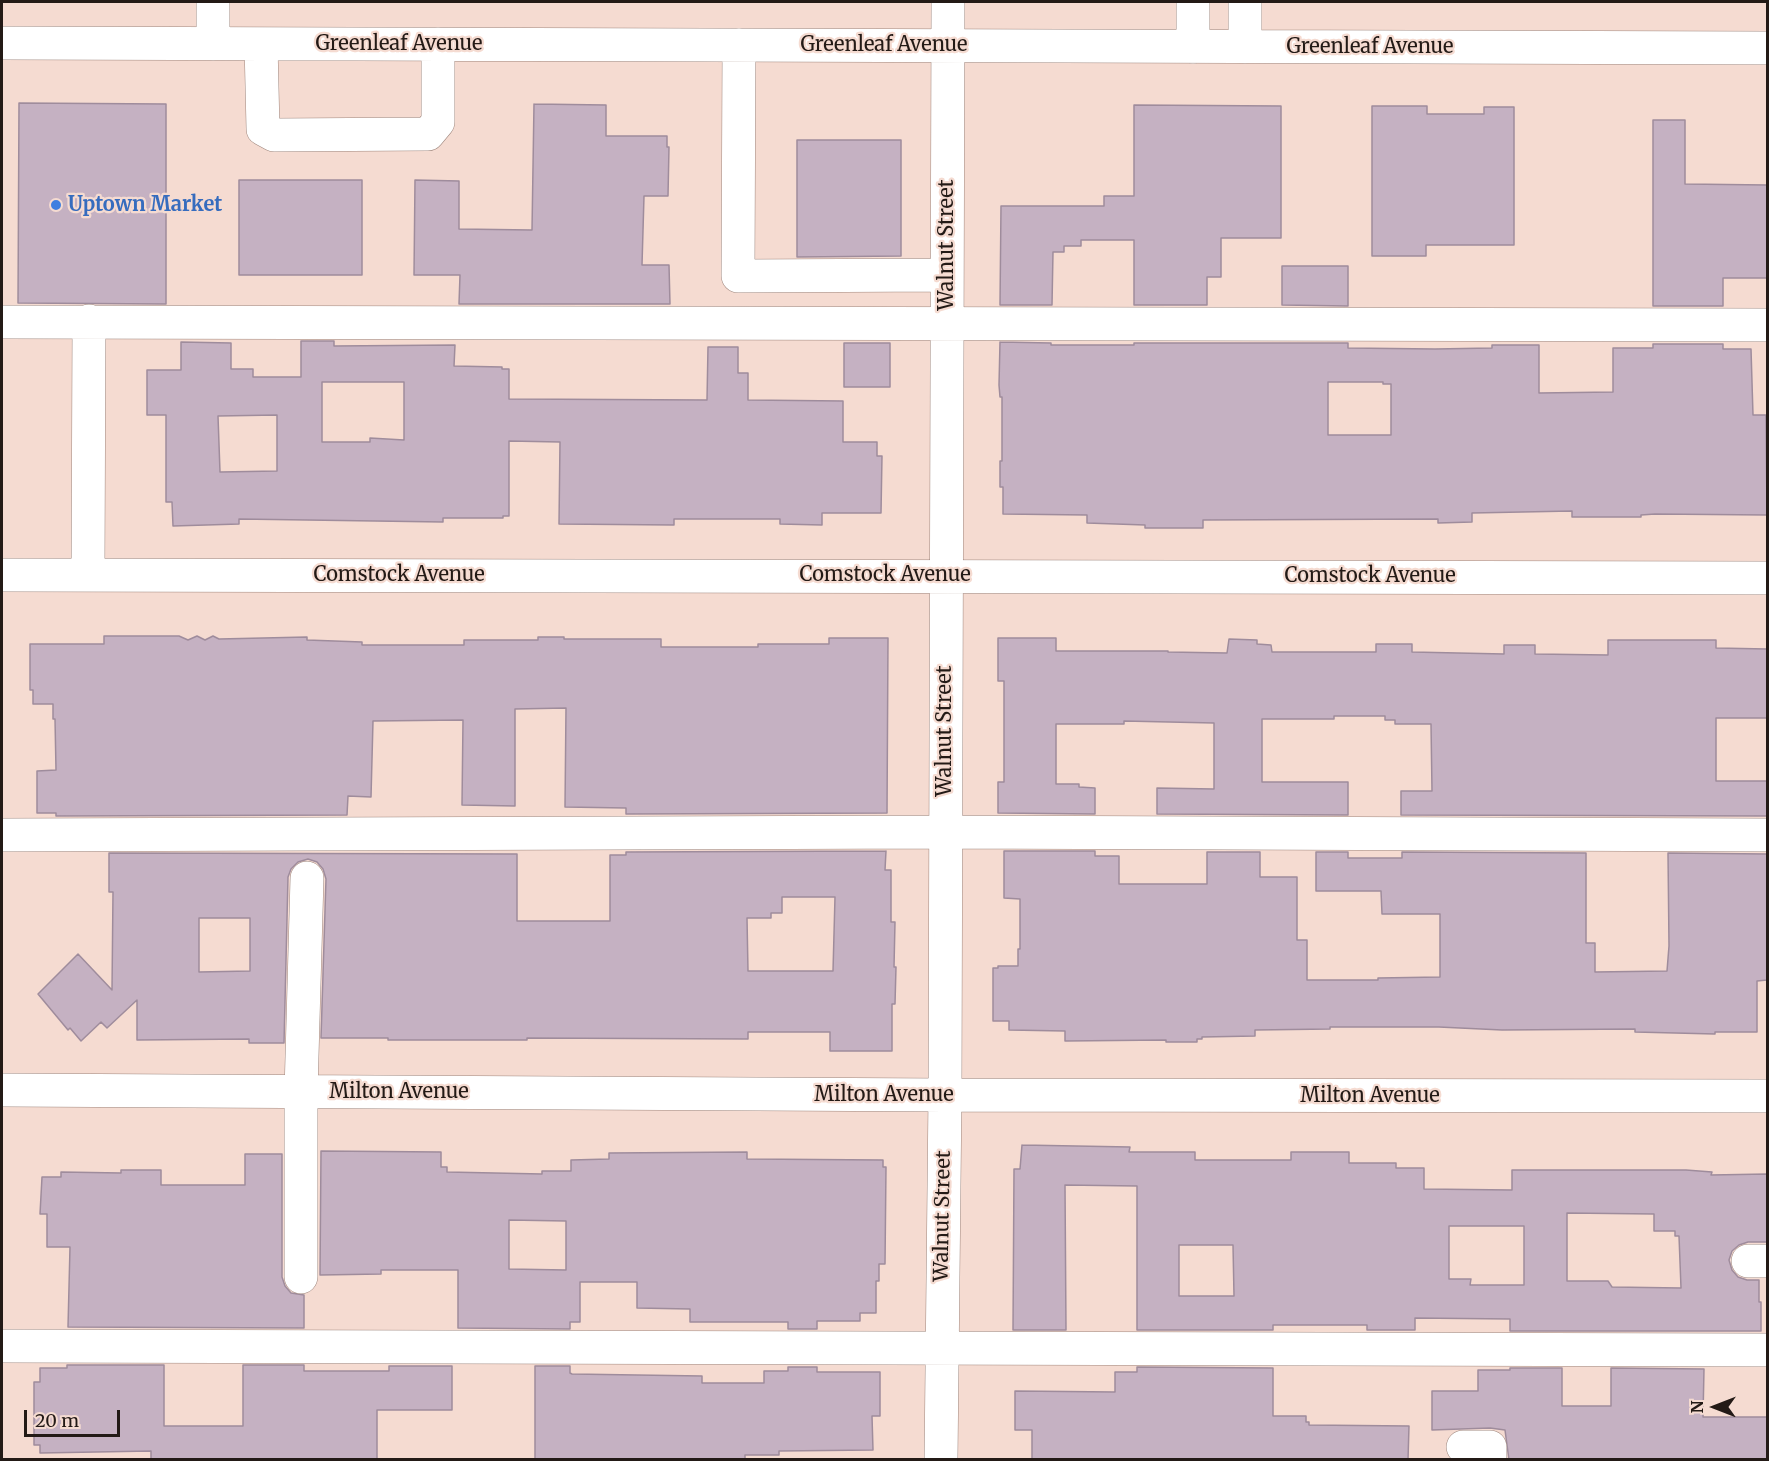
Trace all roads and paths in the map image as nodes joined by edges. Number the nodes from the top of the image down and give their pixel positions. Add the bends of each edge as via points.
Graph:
1 (213, 2) edge
2 (948, 2) edge
3 (1193, 2) edge
4 (1245, 2) edge
5 (2, 43) edge
6 (213, 44) junction
7 (261, 44) junction
8 (438, 44) junction
9 (739, 45) junction
10 (948, 46) junction
11 (1192, 46) junction
12 (1245, 46) junction
13 (1767, 48) edge
14 (947, 275) junction
15 (89, 321) junction
16 (2, 322) edge
17 (947, 323) junction
18 (1767, 325) edge
19 (2, 575) edge
20 (88, 575) junction
21 (946, 575) junction
22 (1767, 578) edge
23 (944, 832) junction
24 (2, 835) edge
25 (1767, 835) edge
26 (307, 878) dead end
27 (2, 1090) edge
28 (301, 1092) junction
29 (945, 1095) junction
30 (1767, 1096) edge
31 (301, 1277) dead end
32 (2, 1346) edge
33 (942, 1348) junction
34 (1767, 1350) edge
35 (941, 1460) edge

1 - 6 street
2 - 10 street, Walnut Street
3 - 11 street
4 - 12 street
5 - 6 street, Greenleaf Avenue
6 - 7 street, Greenleaf Avenue
7 - 8 street, Greenleaf Avenue
7 - 8 street via 263,129 274,135 428,134 438,122
8 - 9 street, Greenleaf Avenue
9 - 10 street, Greenleaf Avenue
9 - 14 street via 738,276
10 - 11 street, Greenleaf Avenue
10 - 14 street, Walnut Street
11 - 12 street, Greenleaf Avenue
12 - 13 street, Greenleaf Avenue
14 - 17 street, Walnut Street
15 - 16 street
15 - 17 street
15 - 20 street
17 - 18 street
17 - 21 street, Walnut Street
19 - 20 street, Comstock Avenue
20 - 21 street, Comstock Avenue
21 - 22 street, Comstock Avenue
21 - 23 street, Walnut Street
23 - 24 street
23 - 25 street
23 - 29 street, Walnut Street
26 - 28 street
27 - 28 street, Milton Avenue
28 - 29 street, Milton Avenue
28 - 31 street
29 - 30 street, Milton Avenue
29 - 33 street, Walnut Street
32 - 33 street
33 - 34 street
33 - 35 street, Walnut Street

